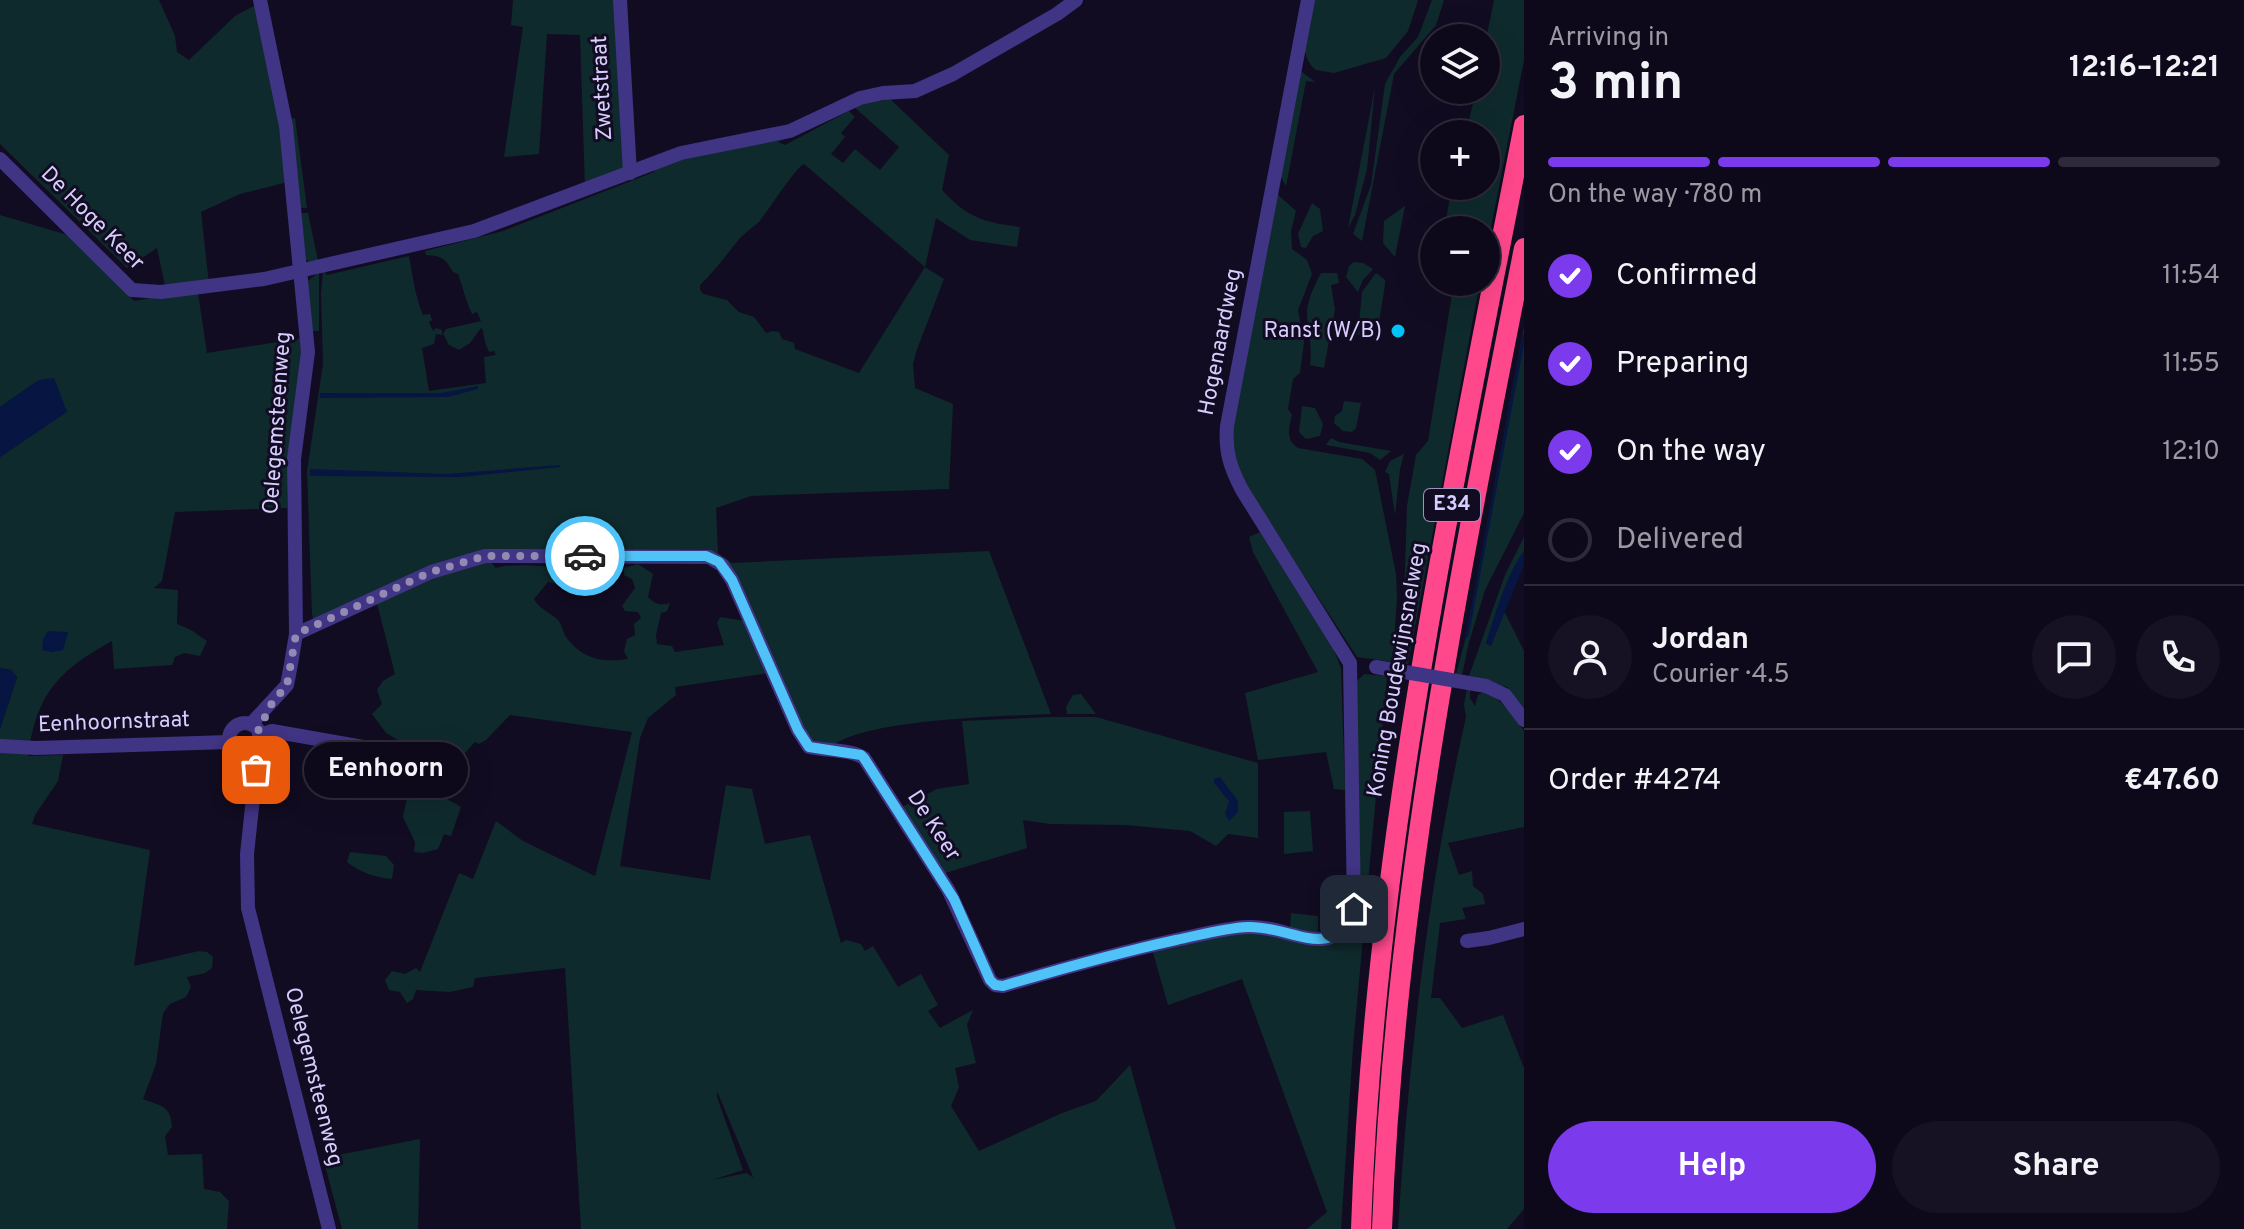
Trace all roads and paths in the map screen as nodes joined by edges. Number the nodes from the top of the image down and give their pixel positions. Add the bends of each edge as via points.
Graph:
1 (260, 0) edge
2 (620, 0) edge
3 (1076, 0) edge
4 (1308, 0) edge
5 (1524, 125) edge
6 (0, 159) edge
7 (630, 173) junction
8 (1524, 248) edge
9 (302, 271) junction
10 (296, 634) junction
11 (1350, 663) junction
12 (1524, 720) edge
13 (256, 730) junction
14 (229, 742) junction
15 (0, 746) edge
16 (375, 753) dead end
17 (247, 754) junction
18 (1524, 929) edge
19 (1467, 941) dead end
20 (329, 1229) edge
21 (1361, 1229) edge
22 (1382, 1229) edge

1 - 9 street, Oelegemsteenweg via 286,126
2 - 7 street, Zwetstraat
3 - 7 street via 915,91 860,98 790,131 681,153
4 - 11 street, Hogenaardweg via 1225,447 1242,490
5 - 21 highway, Koning Boudewijnsnelweg / E34 via 1404,770 1378,971
6 - 9 street, De Hoge Keer via 132,290 161,292
7 - 9 street via 474,231
8 - 22 highway, Koning Boudewijnsnelweg / E34 via 1426,774 1391,1076
9 - 10 street, Oelegemsteenweg via 308,352 293,484
10 - 11 street, De Keer via 431,572 485,556 712,558 732,580 809,747 864,758 954,899 990,980 1003,986 1123,951 1229,929 1262,926 1326,940 1341,933 1354,909
10 - 13 street, Oelegemsteenweg via 287,685
11 - 12 street, bridge via 1486,686 1505,695
13 - 14 street via 243,723 235,726
13 - 16 street
13 - 17 street via 259,745
14 - 15 street, Eenhoornstraat
14 - 17 street
17 - 20 street, Oelegemsteenweg via 254,792 248,908
18 - 19 street

